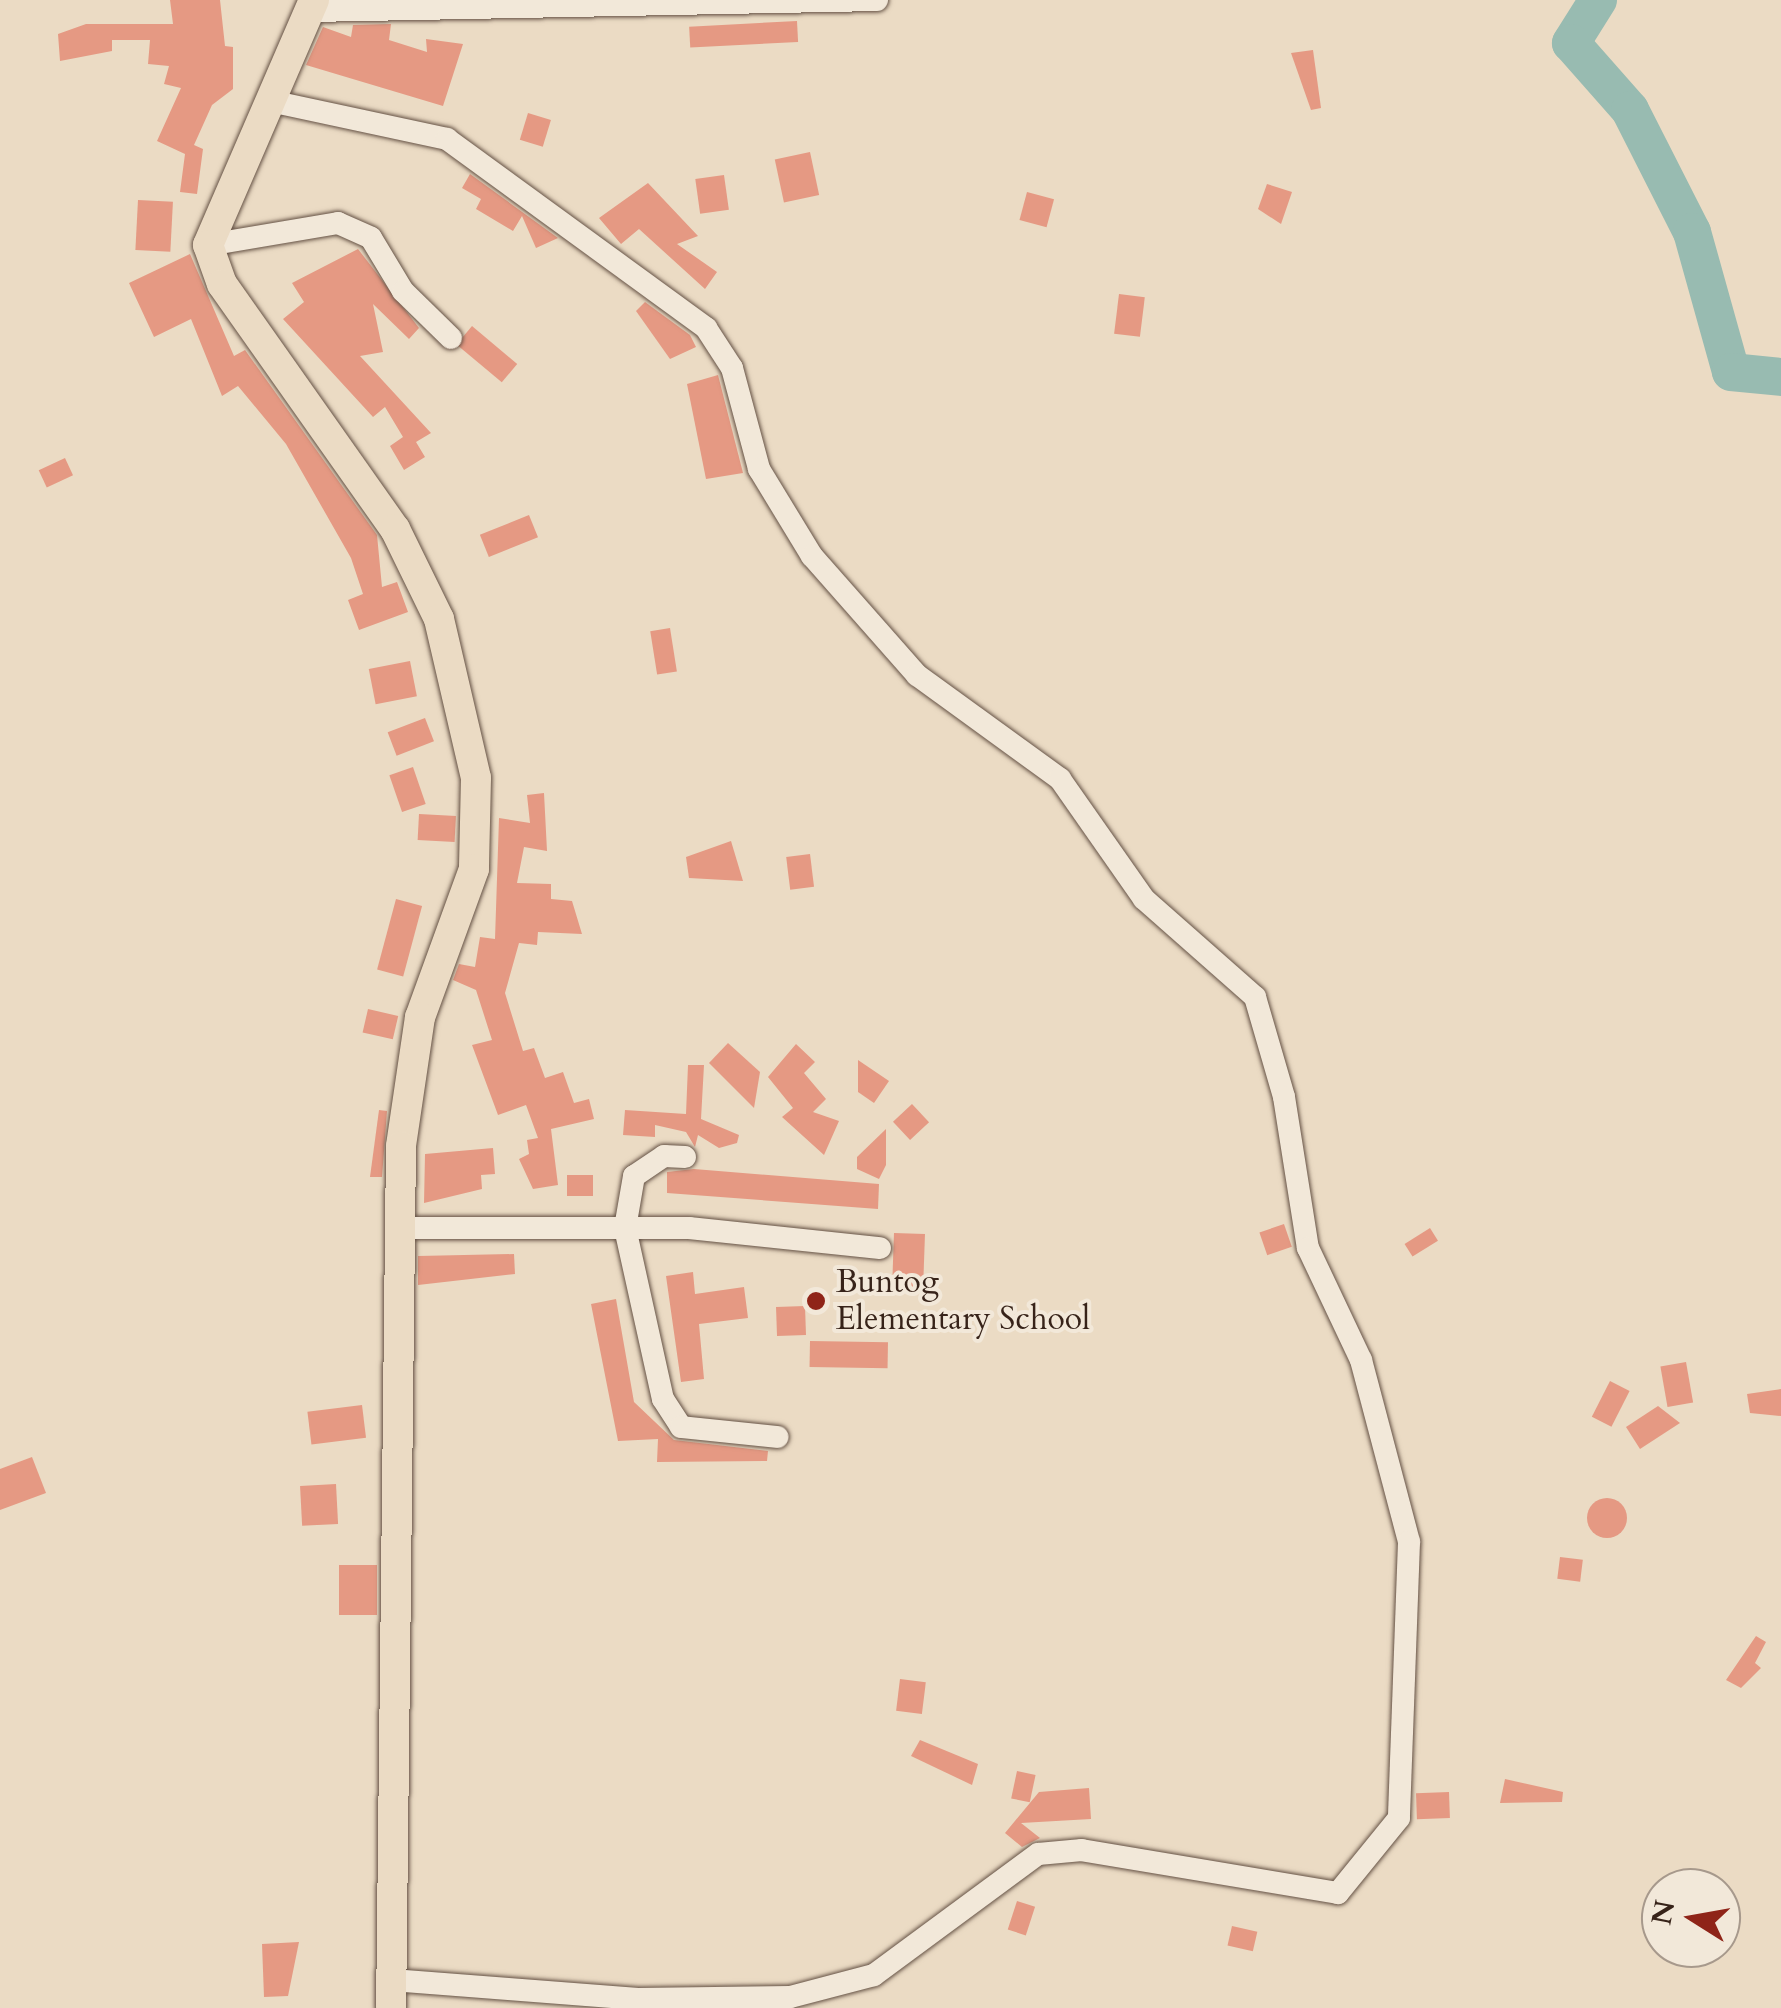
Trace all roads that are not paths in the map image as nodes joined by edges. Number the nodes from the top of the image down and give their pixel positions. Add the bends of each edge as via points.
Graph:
1 (878, 0) edge
2 (313, 6) edge
3 (276, 102) junction
4 (208, 245) junction
5 (451, 338) dead end
6 (685, 1157) dead end
7 (400, 1228) junction
8 (625, 1228) junction
9 (880, 1248) dead end
10 (778, 1436) dead end
11 (392, 1994) edge

1 - 2 street
2 - 3 main road
3 - 4 main road
3 - 11 street via 448,139 706,328 732,368 759,469 812,556 917,675 1060,778 1144,898 1255,997 1284,1097 1308,1248 1361,1360 1409,1542 1399,1818 1338,1894 1082,1850 1038,1854 874,1975 790,1997
4 - 5 street via 338,223 370,238 402,291
4 - 7 main road via 222,284 395,529 439,620 476,778 474,869 420,1016
6 - 8 street via 664,1156 634,1176
7 - 8 street
7 - 11 main road
8 - 9 street
8 - 10 street via 663,1399 680,1427

